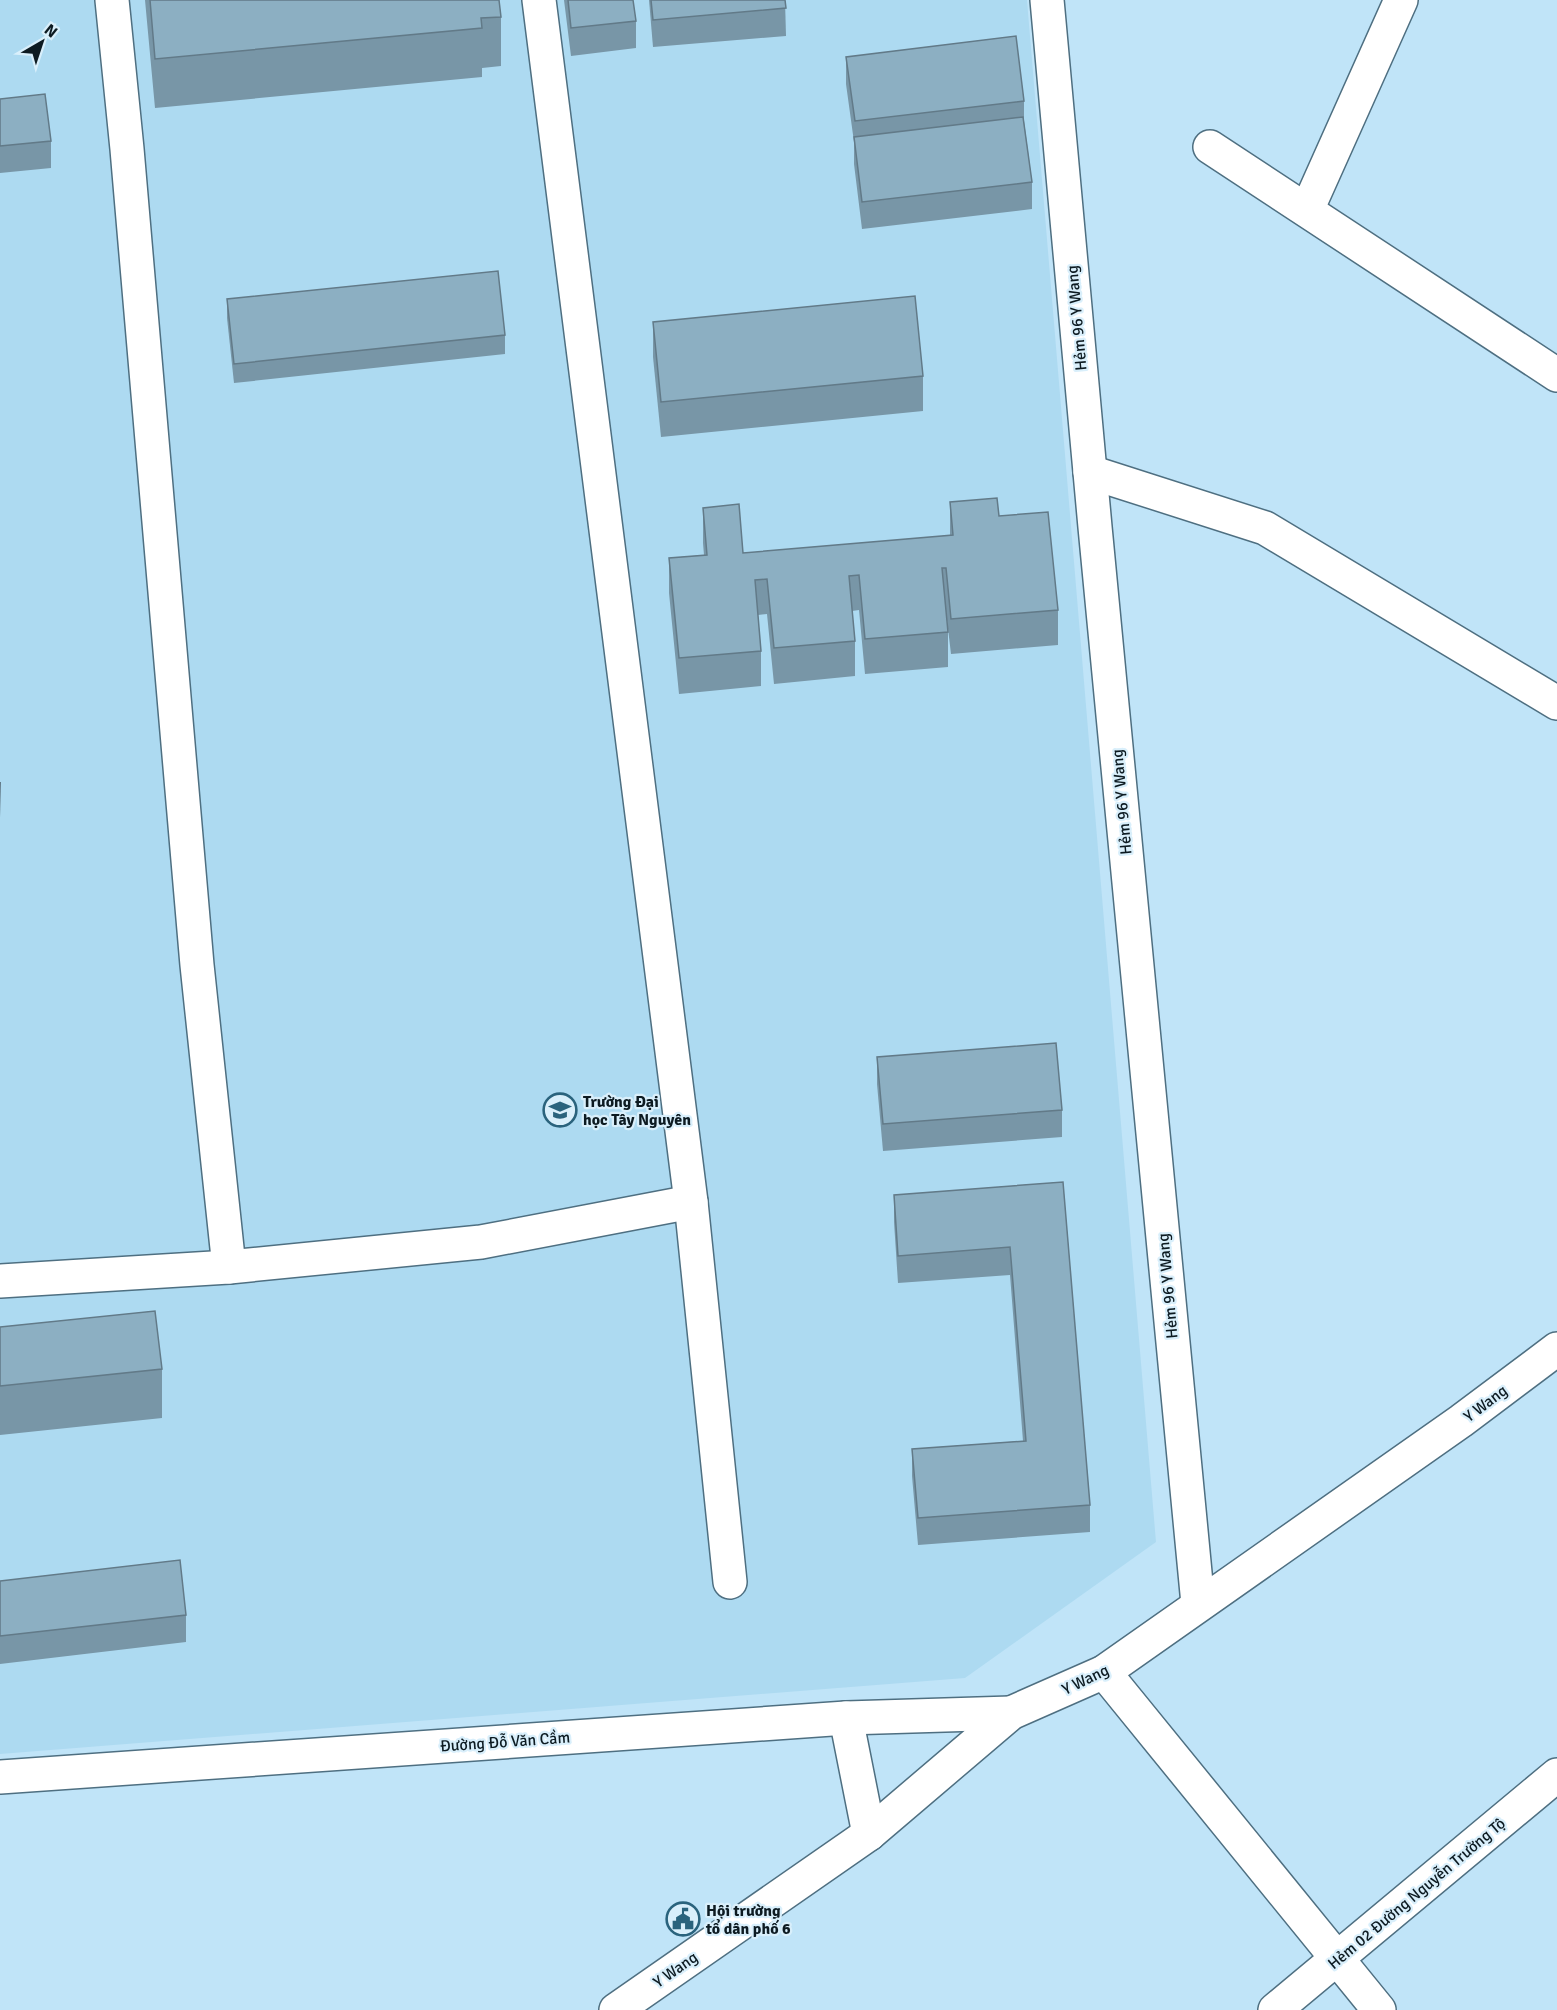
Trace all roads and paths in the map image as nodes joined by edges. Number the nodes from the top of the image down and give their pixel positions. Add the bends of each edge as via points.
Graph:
1 (112, 0) edge
2 (539, 0) edge
3 (1047, 0) edge
4 (1401, 0) edge
5 (1210, 147) dead end
6 (1307, 210) junction
7 (1557, 375) edge
8 (1090, 472) junction
9 (1557, 703) edge
10 (691, 1202) junction
11 (229, 1267) junction
12 (0, 1281) edge
13 (1557, 1349) edge
14 (730, 1582) dead end
15 (1198, 1604) junction
16 (1104, 1672) junction
17 (1011, 1713) junction
18 (846, 1718) junction
19 (1557, 1775) edge
20 (0, 1777) edge
21 (869, 1834) junction
22 (1337, 1960) junction
23 (630, 2006) edge
24 (1275, 2010) edge
25 (1379, 2010) edge

1 - 11 street via 197,965
2 - 10 street
3 - 8 street, Hẻm 96 Y Wang
4 - 6 street
5 - 6 street
6 - 7 street
8 - 9 street via 1265,528
8 - 15 street, Hẻm 96 Y Wang
10 - 11 street via 480,1242
10 - 14 street
11 - 12 street
13 - 15 street, Y Wang
15 - 16 street, Y Wang
16 - 17 street, Y Wang
16 - 22 street
17 - 18 street, Đường Đỗ Văn Cầm
17 - 21 street, Y Wang
18 - 20 street, Đường Đỗ Văn Cầm
18 - 21 street
19 - 22 street, Hẻm 02 Đường Nguyễn Trường Tộ
21 - 23 street, Y Wang
22 - 24 street, Hẻm 02 Đường Nguyễn Trường Tộ
22 - 25 street

